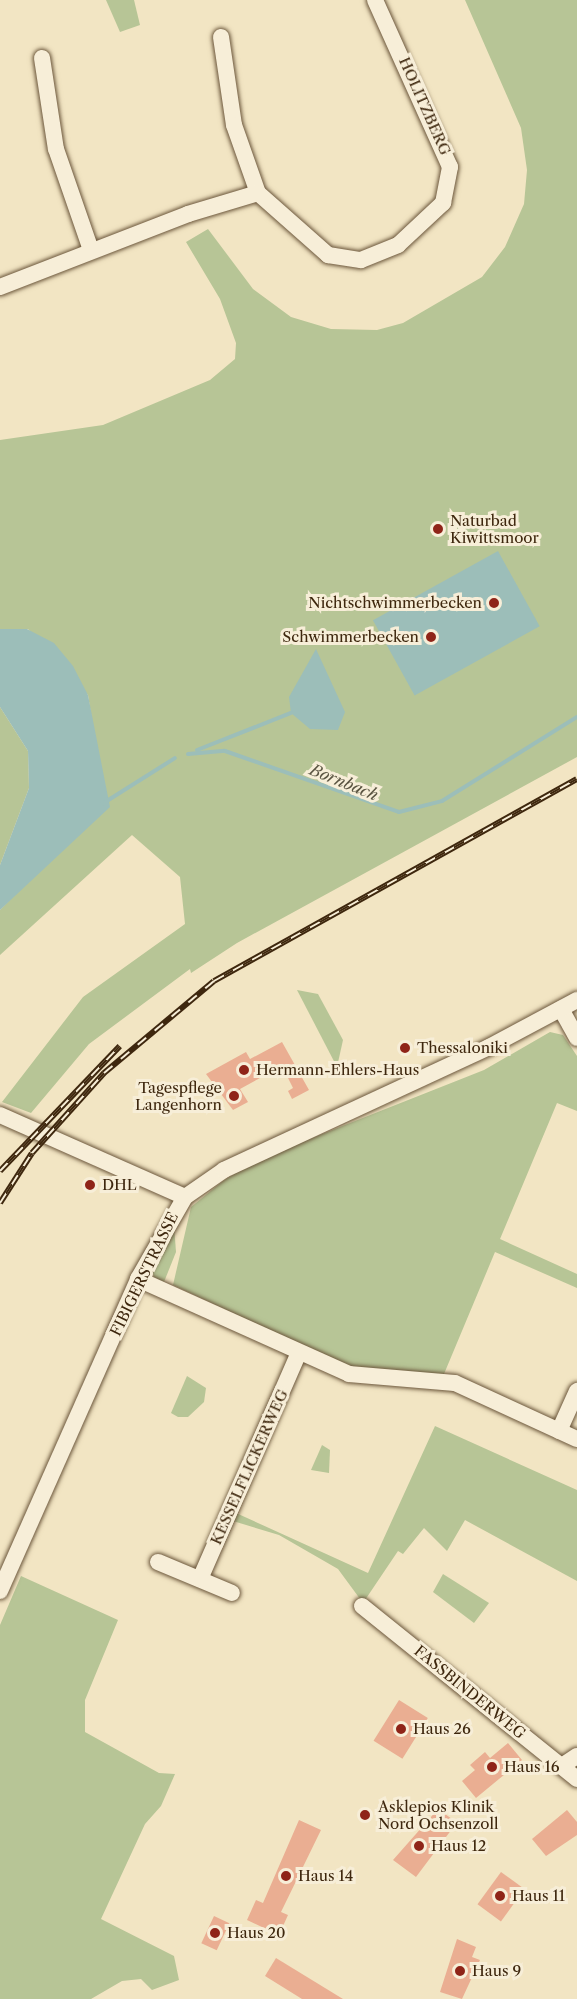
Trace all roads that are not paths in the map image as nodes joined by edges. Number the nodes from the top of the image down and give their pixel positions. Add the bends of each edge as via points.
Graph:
1 (375, 0) edge
2 (221, 37) dead end
3 (42, 58) dead end
4 (258, 194) junction
5 (91, 250) junction
6 (0, 287) edge
7 (577, 1000) edge
8 (561, 1009) junction
9 (577, 1038) edge
10 (0, 1115) edge
11 (185, 1197) junction
12 (138, 1279) junction
13 (298, 1355) junction
14 (577, 1391) edge
15 (559, 1431) junction
16 (577, 1439) edge
17 (158, 1562) dead end
18 (200, 1579) junction
19 (0, 1591) edge
20 (232, 1593) dead end
21 (363, 1606) dead end
22 (577, 1756) edge
23 (562, 1766) junction
24 (577, 1779) edge

1 - 4 street, HOLITZBERG via 445,145 450,167 442,203 398,245 361,260 318,250
2 - 4 street, HOLITZBERG via 234,125
3 - 5 street via 56,149
4 - 5 street
5 - 6 street
7 - 8 street, FIBIGERSTRASSE
8 - 9 street
8 - 11 street, FIBIGERSTRASSE via 224,1170
10 - 11 street
11 - 12 street, FIBIGERSTRASSE
12 - 13 street
12 - 19 street, FIBIGERSTRASSE
13 - 15 street via 378,1380 455,1383
13 - 18 street, KESSELFLICKERWEG
14 - 15 street
15 - 16 street
17 - 18 street
18 - 20 street
21 - 23 street, FASSBINDERWEG
22 - 23 street
23 - 24 street, FASSBINDERWEG

